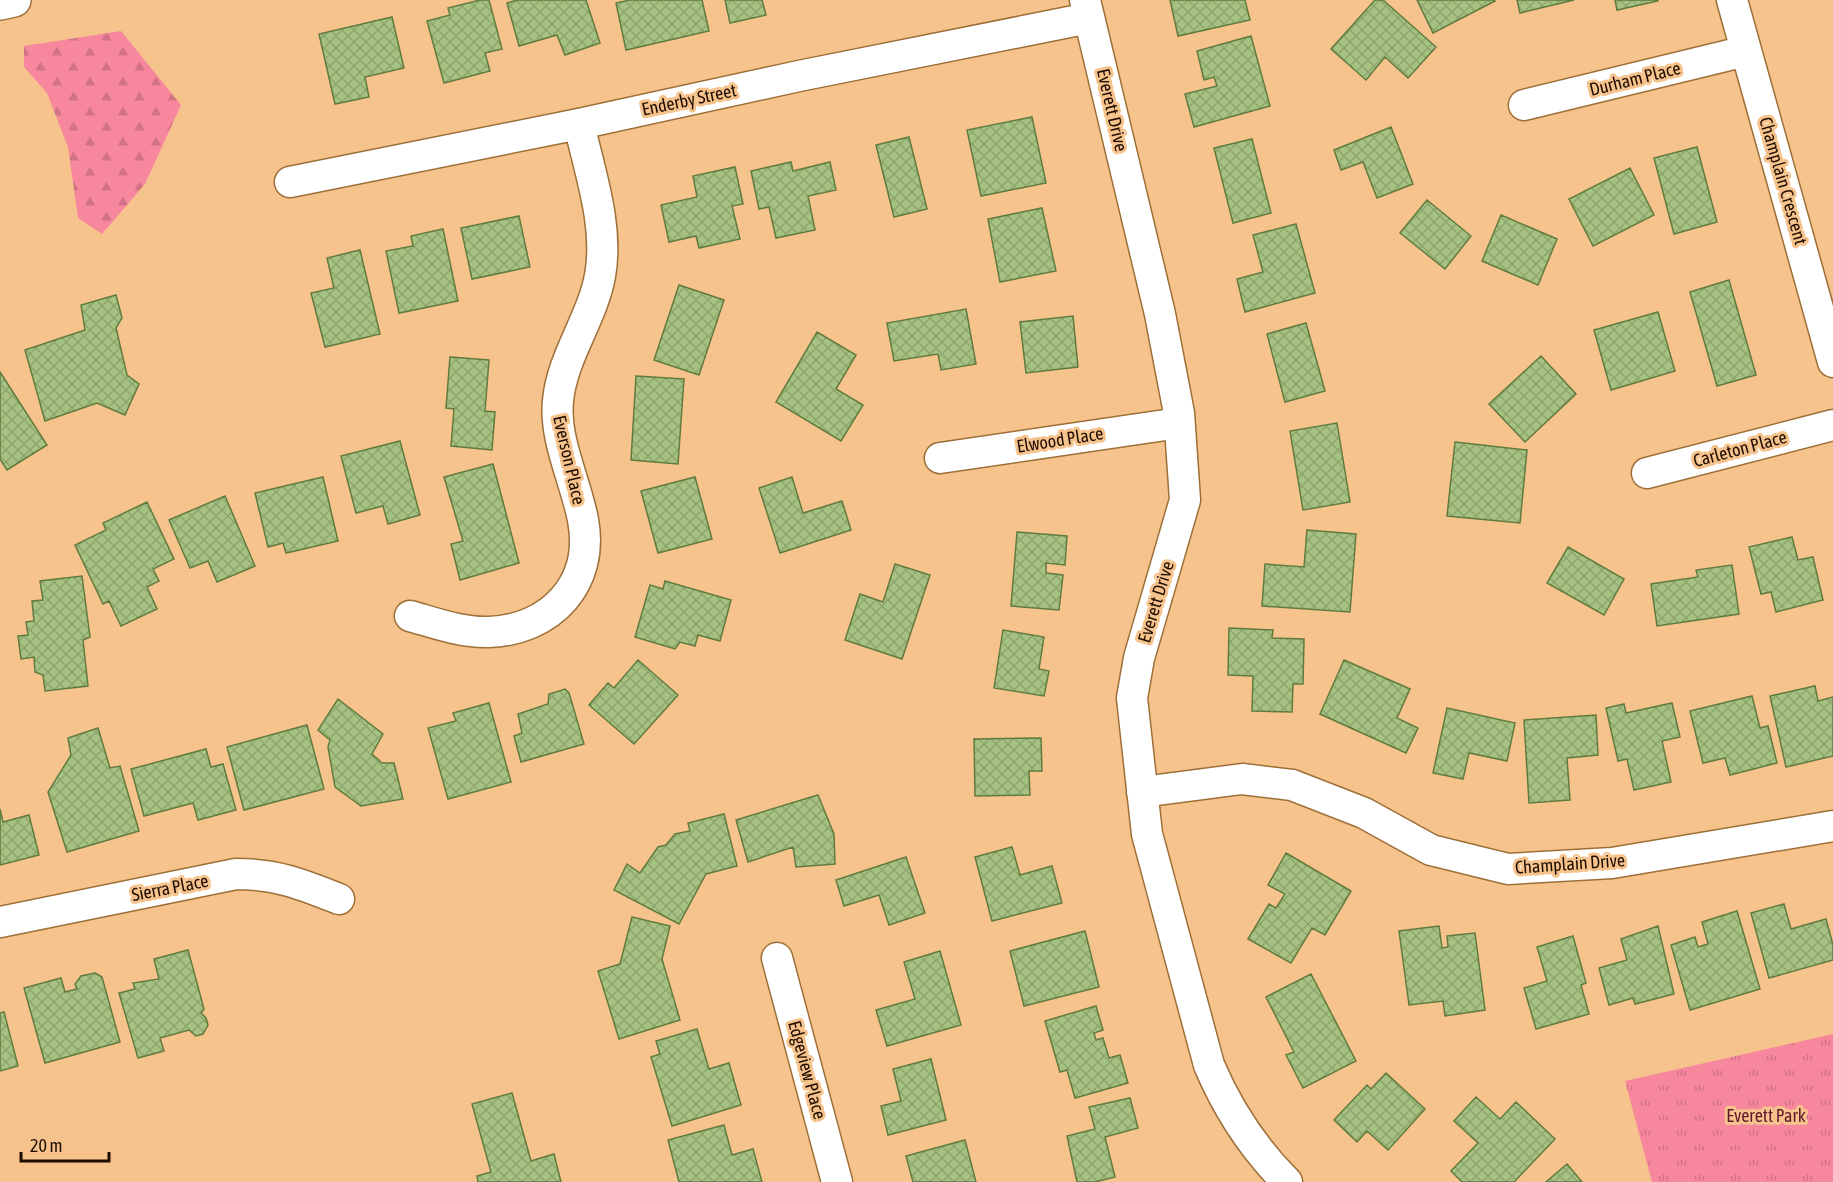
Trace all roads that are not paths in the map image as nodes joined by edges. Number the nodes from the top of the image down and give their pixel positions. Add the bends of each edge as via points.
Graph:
1 (14, 0) edge
2 (1732, 0) edge
3 (0, 3) edge
4 (1087, 9) edge
5 (1746, 51) junction
6 (1524, 105) dead end
7 (579, 124) junction
8 (290, 182) dead end
9 (1833, 362) edge
10 (1179, 423) junction
11 (1833, 425) edge
12 (940, 458) dead end
13 (1647, 473) dead end
14 (410, 616) dead end
15 (1142, 792) junction
16 (1833, 826) edge
17 (339, 899) dead end
18 (0, 922) edge
19 (777, 958) dead end
20 (837, 1182) edge
21 (1287, 1182) edge

1 - 3 street
2 - 5 street, Champlain Crescent
4 - 7 street, Enderby Street
4 - 10 street, Everett Drive via 1169,354
5 - 6 street, Durham Place
5 - 9 street, Champlain Crescent
7 - 8 street, Enderby Street
7 - 14 street, Everson Place via 603,237 600,278 559,385 556,415 584,522 583,559 573,591 542,619 490,632 466,631
10 - 12 street, Elwood Place
10 - 15 street, Everett Drive via 1185,500 1139,658 1132,698
11 - 13 street, Carleton Place
15 - 16 street, Champlain Drive via 1242,779 1292,785 1364,813 1431,850 1508,869 1612,863
15 - 21 street, Everett Drive via 1147,834 1209,1065 1240,1127
17 - 18 street, Sierra Place via 289,879 236,874
19 - 20 street, Edgeview Place

